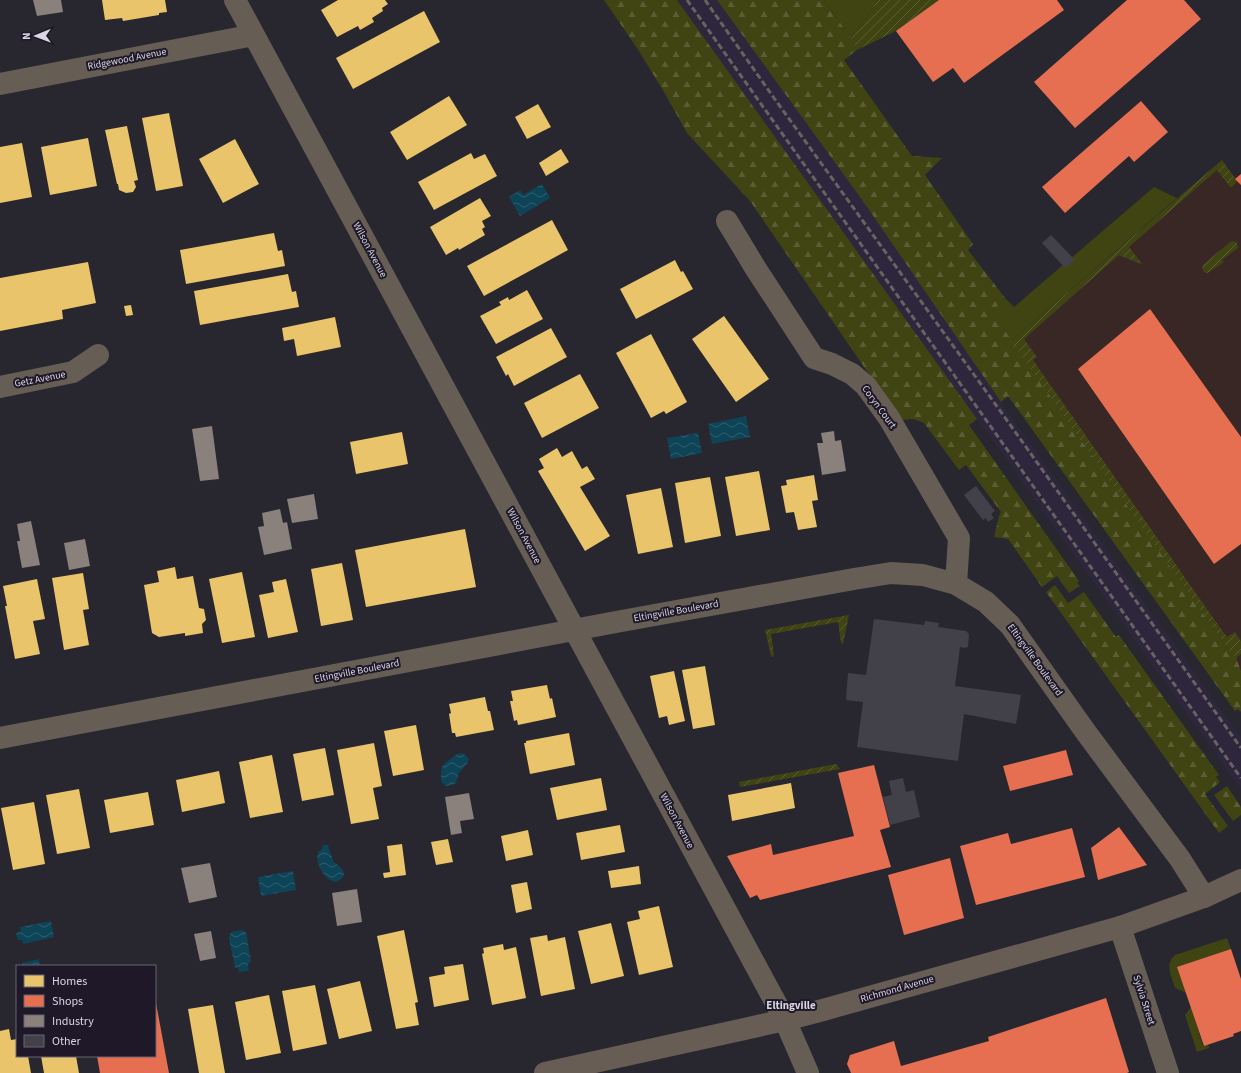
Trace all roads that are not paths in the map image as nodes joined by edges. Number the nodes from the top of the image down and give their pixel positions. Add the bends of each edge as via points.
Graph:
1 (235, 0) edge
2 (254, 35) junction
3 (0, 84) edge
4 (727, 221) dead end
5 (98, 355) dead end
6 (0, 387) edge
7 (956, 584) junction
8 (574, 630) junction
9 (0, 738) edge
10 (1241, 880) edge
11 (1204, 897) junction
12 (1120, 927) junction
13 (785, 1020) junction
14 (545, 1073) edge
15 (808, 1073) edge
16 (1168, 1073) edge

1 - 2 street, Wilson Avenue
2 - 3 street, Ridgewood Avenue
2 - 8 street, Wilson Avenue
4 - 7 street, Coryn Court via 814,358 852,374 866,386 889,418 959,538
5 - 6 street, Getz Avenue via 73,372
7 - 8 street, Eltingville Boulevard via 923,575 891,572
7 - 11 street, Eltingville Boulevard via 986,602 1010,625 1180,859
8 - 9 street, Eltingville Boulevard
8 - 13 street, Wilson Avenue
10 - 11 main road, Richmond Avenue
11 - 12 main road, Richmond Avenue
12 - 13 main road, Richmond Avenue
12 - 16 street, Sylvia Street
13 - 14 main road, Richmond Avenue
13 - 15 street, Wilson Avenue

